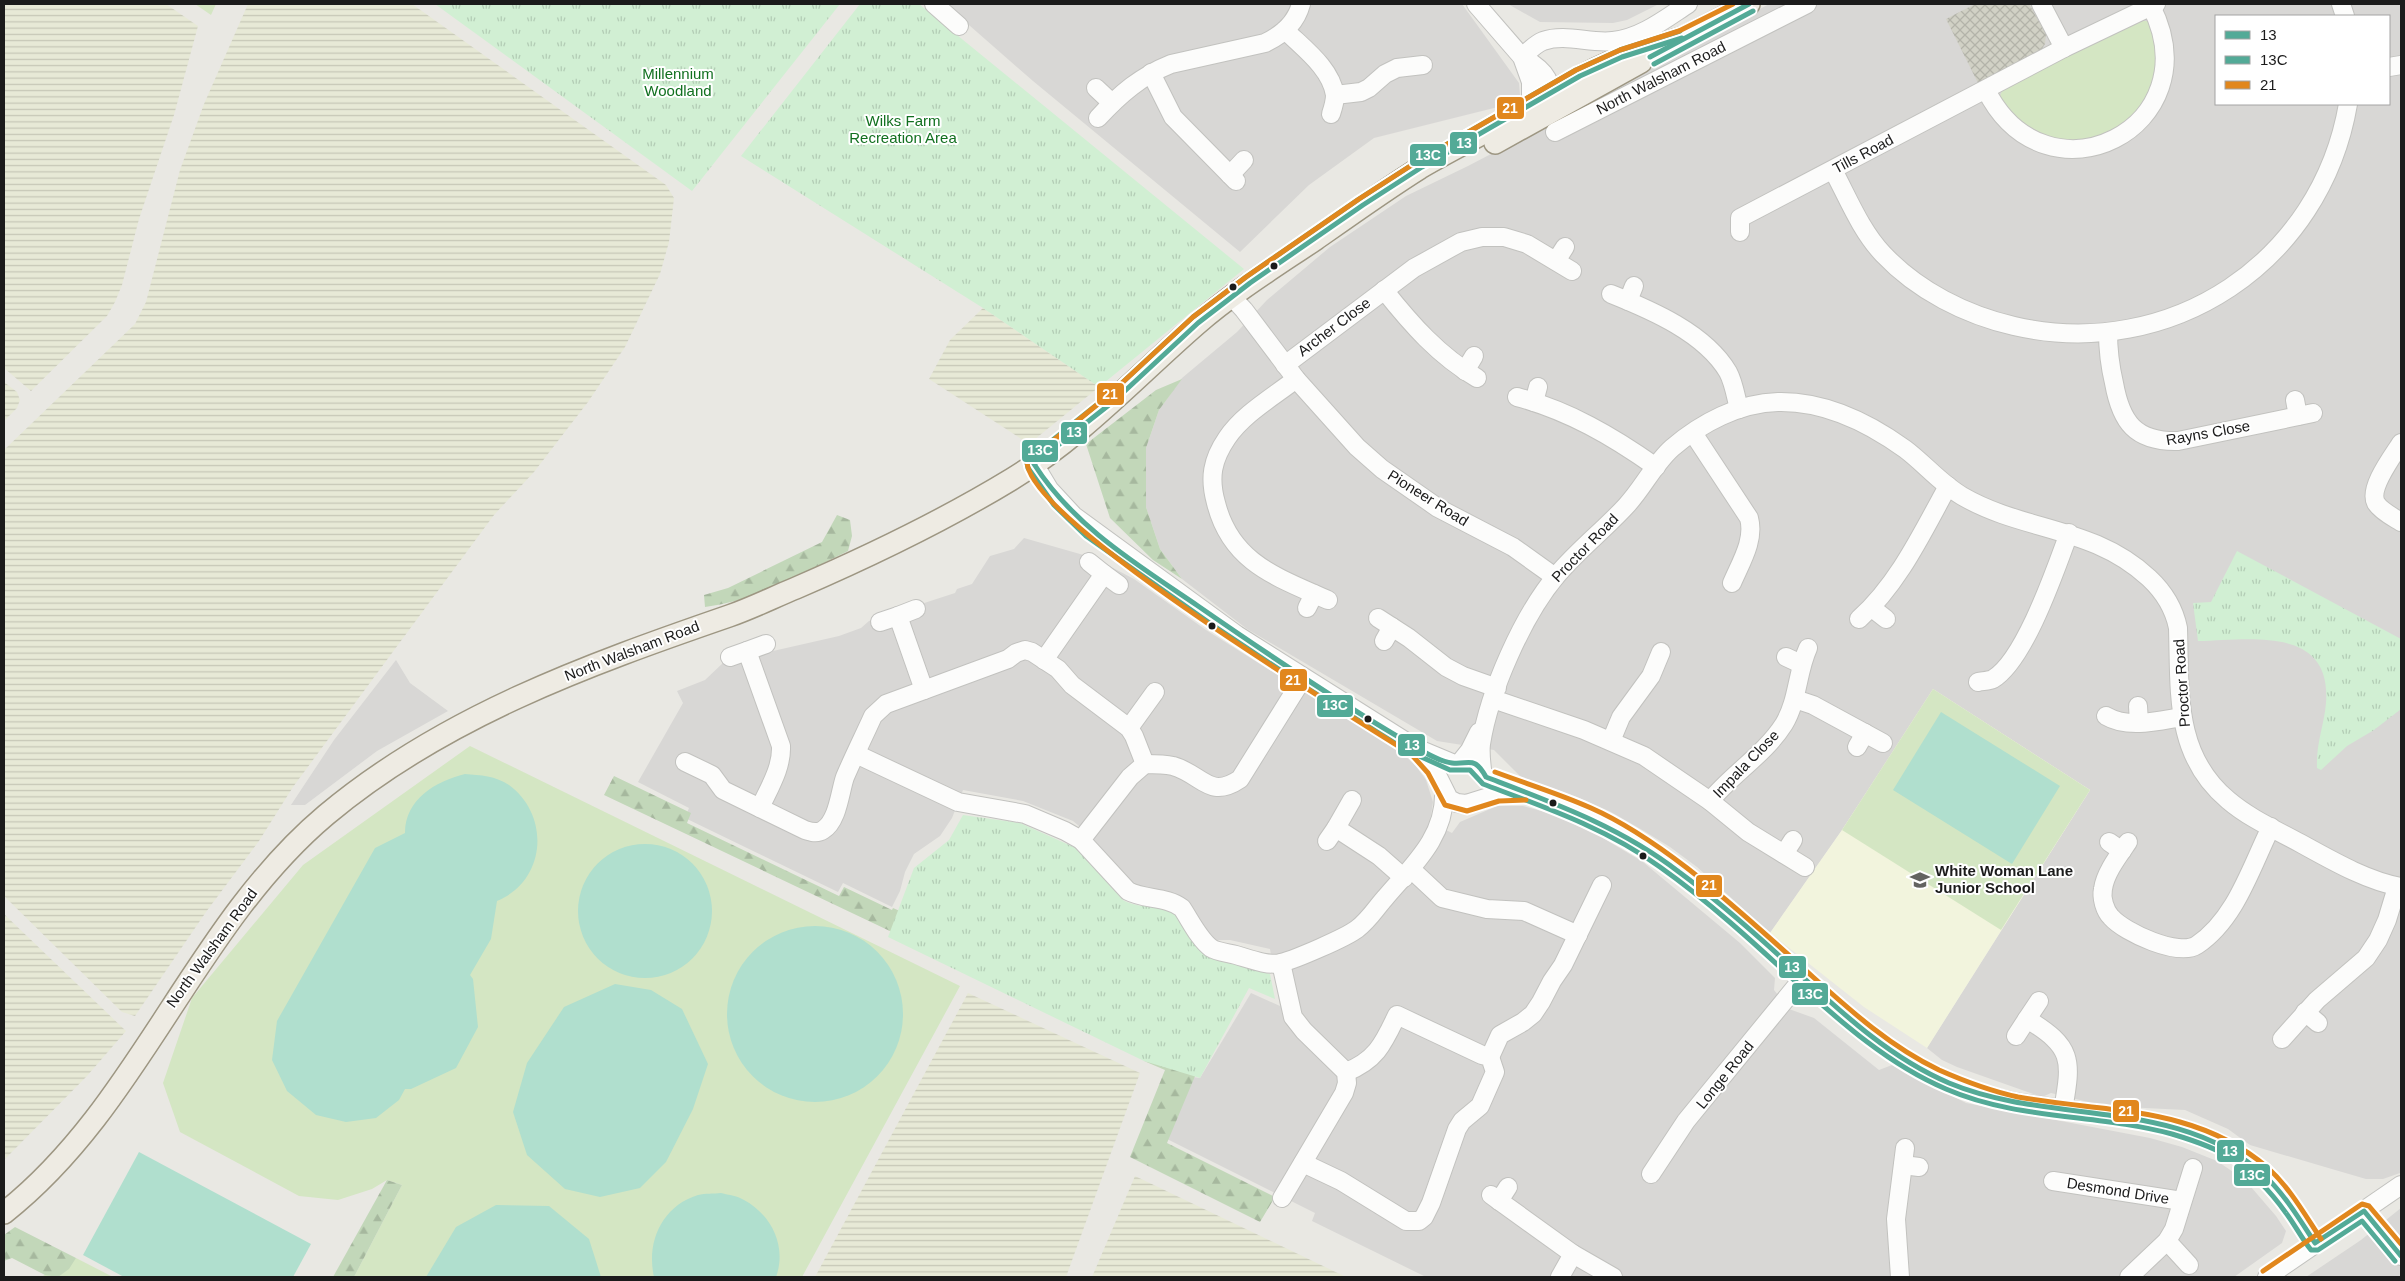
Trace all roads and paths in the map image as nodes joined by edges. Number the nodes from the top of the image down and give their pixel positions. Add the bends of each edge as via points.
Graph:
1 (1301, 4) edge
2 (1476, 4) edge
3 (1688, 4) edge
4 (1749, 4) edge
5 (1807, 4) edge
6 (2041, 4) edge
7 (2153, 5) edge
8 (943, 6) edge
9 (1766, 24) junction
10 (959, 26) dead end
11 (1286, 30) junction
12 (2064, 48) junction
13 (1522, 57) junction
14 (1423, 65) dead end
15 (1151, 73) junction
16 (1096, 88) dead end
17 (1986, 90) junction
18 (1335, 95) junction
19 (1544, 102) junction
20 (1112, 103) junction
21 (2348, 105) edge
22 (1331, 114) dead end
23 (1098, 118) dead end
24 (1555, 132) dead end
25 (1244, 160) dead end
26 (1833, 170) junction
27 (1737, 221) dead end
28 (1572, 271) dead end
29 (1384, 290) junction
30 (1611, 294) dead end
31 (1232, 297) junction
32 (2108, 332) junction
33 (1284, 365) junction
34 (1472, 368) dead end
35 (1296, 379) junction
36 (1517, 397) dead end
37 (1739, 409) junction
38 (2302, 410) dead end
39 (1694, 433) junction
40 (2401, 443) edge
41 (1034, 464) junction
42 (1656, 467) junction
43 (1948, 486) junction
44 (2401, 522) edge
45 (2069, 533) junction
46 (1089, 562) dead end
47 (1104, 574) junction
48 (1555, 577) junction
49 (1732, 582) dead end
50 (1119, 586) dead end
51 (1316, 601) dead end
52 (916, 609) dead end
53 (898, 616) junction
54 (1886, 619) dead end
55 (880, 622) dead end
56 (1385, 629) dead end
57 (766, 644) dead end
58 (747, 651) junction
59 (1661, 652) dead end
60 (730, 656) dead end
61 (1798, 656) dead end
62 (1044, 660) junction
63 (1984, 676) dead end
64 (1303, 678) junction
65 (924, 690) junction
66 (1155, 692) dead end
67 (1795, 699) junction
68 (1492, 701) junction
69 (2106, 716) dead end
70 (2182, 717) junction
71 (1129, 728) junction
72 (1611, 741) junction
73 (1883, 742) dead end
74 (1416, 748) junction
75 (856, 754) junction
76 (685, 762) dead end
77 (1457, 762) junction
78 (1146, 764) junction
79 (1484, 773) junction
80 (1443, 788) junction
81 (1526, 793) junction
82 (1352, 800) dead end
83 (1473, 801) junction
84 (1710, 801) junction
85 (760, 808) junction
86 (2271, 827) junction
87 (1436, 833) junction
88 (1081, 840) junction
89 (2120, 845) dead end
90 (1805, 867) dead end
91 (1408, 874) junction
92 (1602, 885) dead end
93 (2399, 887) edge
94 (1578, 935) junction
95 (1281, 963) junction
96 (1803, 978) junction
97 (2038, 1001) dead end
98 (2027, 1019) junction
99 (2016, 1036) dead end
100 (2282, 1039) dead end
101 (1490, 1057) junction
102 (1346, 1072) junction
103 (2063, 1110) junction
104 (1909, 1160) dead end
105 (1303, 1163) junction
106 (2193, 1168) dead end
107 (1651, 1174) dead end
108 (2053, 1182) dead end
109 (2401, 1186) edge
110 (1500, 1194) dead end
111 (1282, 1198) dead end
112 (2182, 1201) junction
113 (2364, 1211) junction
114 (4, 1213) edge
115 (2167, 1241) junction
116 (2315, 1243) junction
117 (1573, 1254) junction
118 (2401, 1256) edge
119 (2189, 1265) dead end
120 (1560, 1277) edge
121 (1614, 1277) edge
122 (1900, 1277) edge
123 (2129, 1277) edge
124 (2267, 1277) edge

1 - 11 street
2 - 13 street
3 - 13 street via 1646,31 1626,39 1611,42 1559,38 1543,41
4 - 9 street, North Walsham Road
4 - 19 main road, North Walsham Road via 1682,38 1622,57
5 - 9 street, North Walsham Road
6 - 12 street
7 - 12 street, Tills Road
7 - 17 street, Tills Road via 2165,42 2163,81 2145,115 2115,139 2078,149 2040,144 2007,123
8 - 10 street
9 - 24 street, North Walsham Road
11 - 15 street via 1265,42 1171,64
11 - 18 street via 1321,67
12 - 17 street, Tills Road
13 - 19 street via 1531,82
13 - 19 street via 1541,68
14 - 18 street via 1397,68 1361,92
15 - 20 street
15 - 25 street via 1173,117 1233,178
16 - 20 street
17 - 26 street, Tills Road
18 - 22 street
19 - 31 main road, North Walsham Road via 1501,140 1363,206
20 - 23 street
21 - 32 street via 2336,150 2321,187 2304,218 2277,249 2225,292 2198,306 2153,323
26 - 27 street, Tills Road
26 - 32 street via 1863,227 1882,253 1933,293 1966,311 2022,328 2069,333
28 - 29 street, Archer Close via 1561,254 1504,237 1482,237 1461,242 1434,256
29 - 33 street, Archer Close
29 - 34 street, Archer Close via 1427,342
30 - 37 street via 1631,294 1704,346 1728,373
31 - 33 street, Pioneer Road
31 - 41 main road, North Walsham Road via 1198,323 1114,402
32 - 38 street, Rayns Close via 2108,352 2117,400 2131,427 2145,436 2160,441 2178,441
33 - 35 street, Pioneer Road
35 - 48 street, Pioneer Road via 1357,447 1388,474 1438,508 1513,548
35 - 51 street via 1240,422 1227,438 1214,465 1211,485 1220,518 1233,544 1253,562
36 - 42 street via 1536,394
37 - 39 street, Proctor Road via 1718,416
37 - 43 street, Proctor Road via 1779,402 1829,409 1855,420 1905,450
39 - 42 street, Proctor Road via 1671,448
39 - 49 street via 1749,518 1758,526 1732,562
40 - 44 street via 2374,492 2375,502
41 - 64 street via 1055,496 1091,530 1237,635
41 - 114 main road, North Walsham Road via 1013,479 870,556 731,616 666,636 506,703 417,749 368,782 302,838 237,909 125,1077 84,1132 57,1164
42 - 48 street, Proctor Road via 1633,498
43 - 45 street, Proctor Road via 1990,510
43 - 54 street via 1895,579 1866,614
45 - 63 street via 2034,622 2018,651
45 - 70 street, Proctor Road via 2115,552 2159,588 2172,607 2178,628
46 - 47 street
47 - 50 street
47 - 62 street
48 - 68 street, Proctor Road via 1536,604 1513,648
52 - 53 street
53 - 55 street
53 - 65 street
56 - 68 street via 1463,676
57 - 58 street
58 - 60 street
58 - 85 street via 782,757
59 - 72 street via 1651,676 1621,717
61 - 67 street, Impala Close
62 - 65 street via 1025,650
62 - 71 street
64 - 74 street
64 - 78 street via 1233,789 1208,785 1174,766
65 - 75 street via 878,710
66 - 71 street
67 - 73 street via 1813,705 1861,740
67 - 84 street, Impala Close via 1773,739
68 - 72 street, Impala Close via 1529,710
68 - 77 street, Proctor Road via 1470,750
68 - 79 street, Proctor Road via 1481,747
69 - 70 street via 2122,722 2139,715
70 - 86 street, Proctor Road via 2192,755 2214,788 2229,802
71 - 78 street
72 - 84 street, Impala Close via 1644,756
74 - 77 street
74 - 80 street via 1434,769
75 - 85 street via 841,797 823,830 814,833 805,830
75 - 88 street via 958,802 1025,814
76 - 85 street via 705,764 723,790
77 - 79 street via 1473,761
77 - 80 street via 1445,772
78 - 88 street via 1130,777
79 - 81 street
79 - 83 street via 1486,788
80 - 83 street via 1449,798
80 - 87 street via 1443,807
81 - 83 street via 1498,794
81 - 96 street via 1572,808 1633,839 1702,890
82 - 91 street via 1332,834
83 - 87 street
84 - 90 street, Impala Close via 1748,832 1789,847
86 - 89 street via 2234,905 2215,930 2196,946 2186,949 2160,944 2110,917 2102,889
86 - 93 street, Proctor Road via 2349,867
87 - 91 street
88 - 95 street via 1128,891 1175,903 1182,908 1212,948 1270,964
91 - 94 street via 1442,898 1487,909 1524,911
91 - 95 street via 1357,930
92 - 94 street
93 - 100 street via 2378,940 2366,958 2312,1018
94 - 101 street via 1564,965 1533,1014 1500,1035
95 - 102 street via 1293,1017
96 - 103 street via 1868,1035 1923,1070 1989,1096
96 - 107 street, Longe Road via 1686,1122
97 - 98 street
98 - 99 street
98 - 103 street via 2047,1031 2062,1046 2068,1061
101 - 102 street via 1397,1015 1381,1046 1367,1062
101 - 105 street via 1494,1079 1480,1106 1456,1129 1431,1203 1419,1221 1406,1221 1342,1181
102 - 105 street via 1344,1093
103 - 116 street via 2159,1122 2206,1136 2235,1152 2264,1175
104 - 122 street via 1896,1219
105 - 111 street
106 - 112 street, Desmond Drive
108 - 112 street, Desmond Drive
109 - 113 street
110 - 117 street
112 - 115 street, Desmond Drive
113 - 116 street
113 - 118 street
115 - 119 street
115 - 123 street, Desmond Drive
116 - 124 street
117 - 120 street
117 - 121 street

